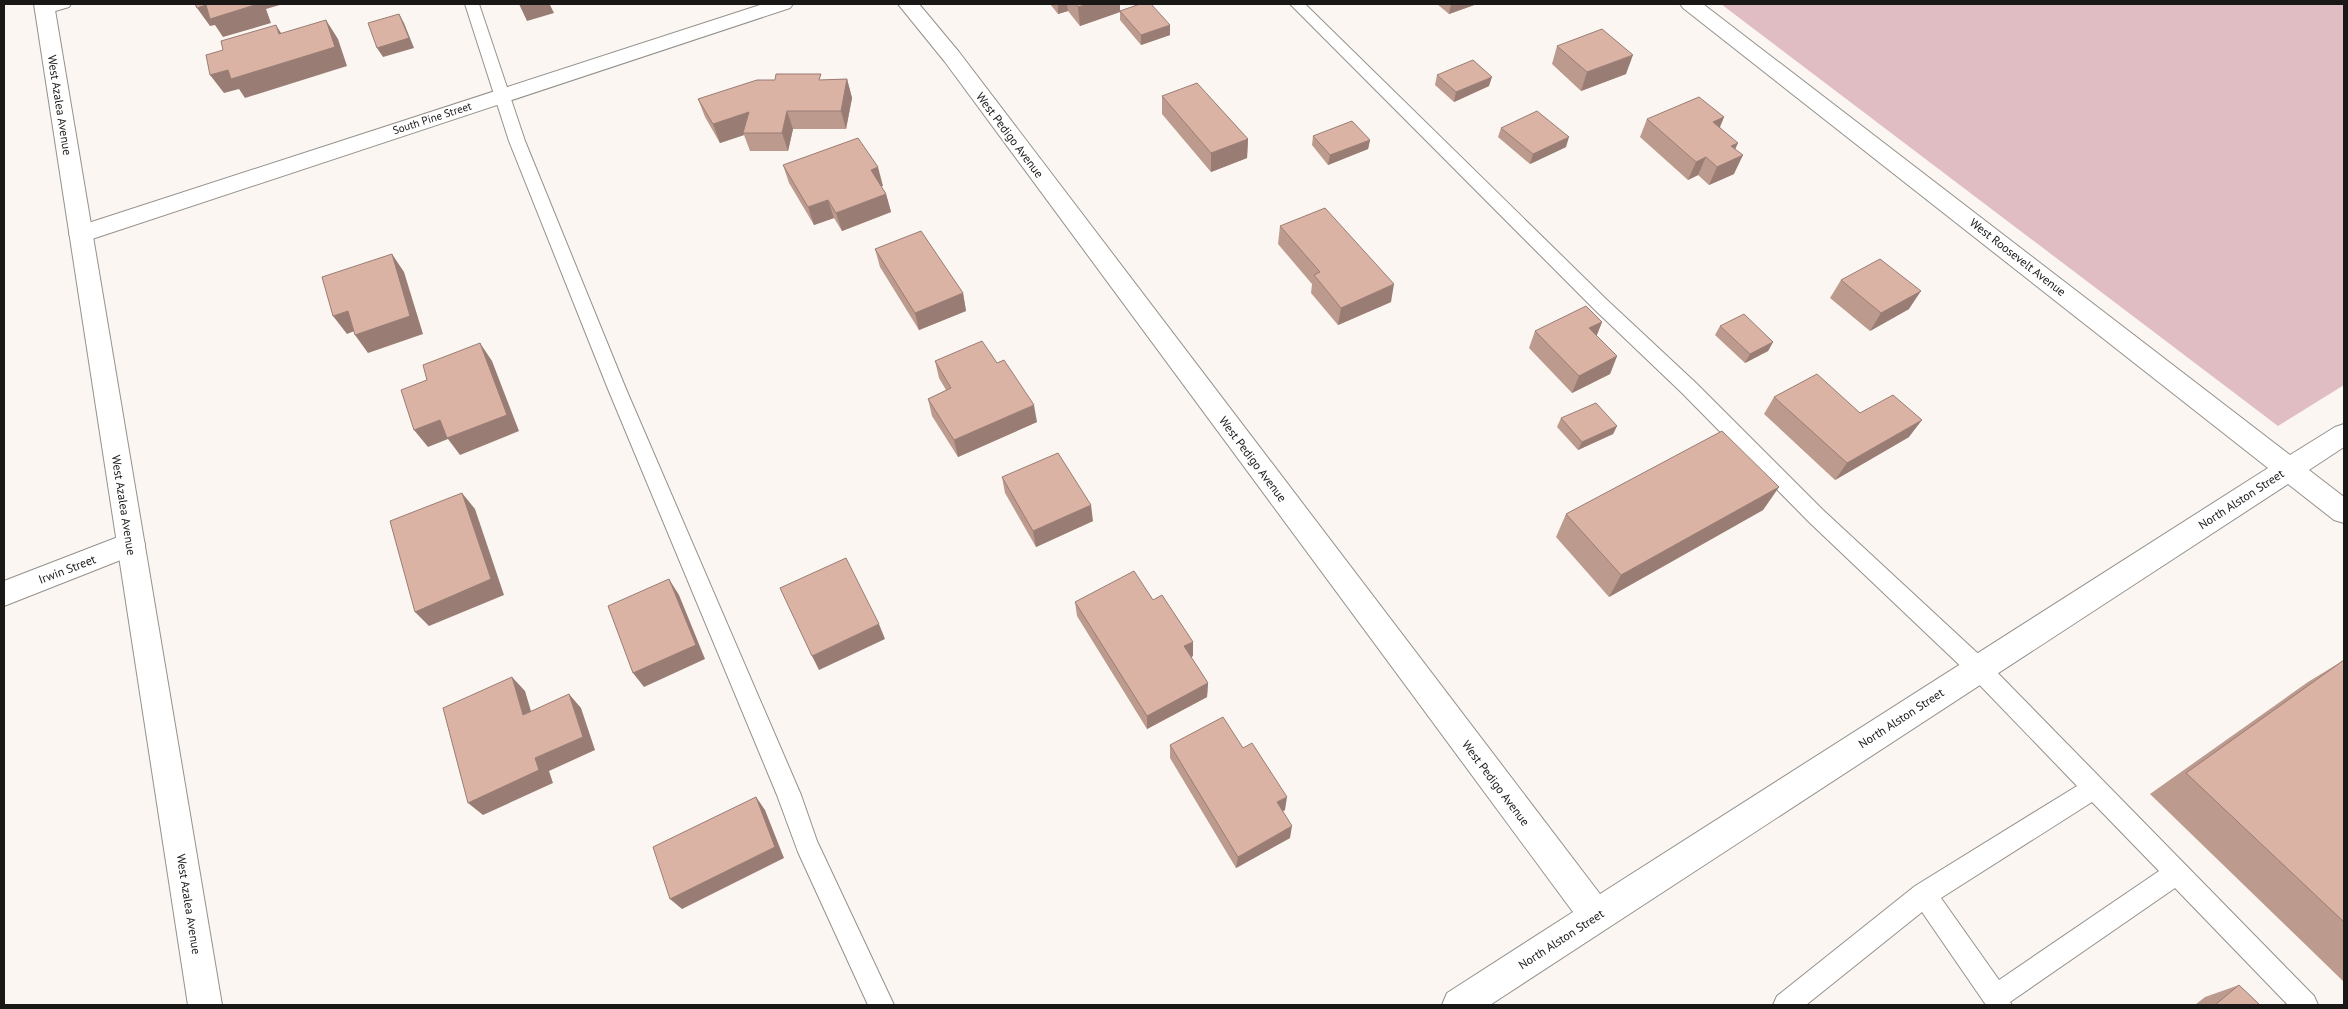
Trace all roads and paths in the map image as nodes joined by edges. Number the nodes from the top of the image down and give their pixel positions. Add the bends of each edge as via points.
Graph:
1 (472, 4) edge
2 (783, 4) edge
3 (908, 4) edge
4 (1298, 4) edge
5 (1690, 4) edge
6 (51, 6) edge
7 (500, 95) junction
8 (81, 234) junction
9 (2344, 434) edge
10 (2288, 468) junction
11 (2344, 512) edge
12 (131, 544) junction
13 (4, 594) edge
14 (1978, 668) junction
15 (2094, 788) junction
16 (2176, 873) junction
17 (1924, 895) junction
18 (1596, 916) junction
19 (1997, 1001) edge
20 (205, 1005) edge
21 (881, 1005) edge
22 (1459, 1005) edge
23 (1786, 1005) edge
24 (2305, 1005) edge

1 - 7 lane
2 - 7 street, South Pine Street
3 - 18 street, West Pedigo Avenue via 964,73
4 - 14 lane via 1816,516
5 - 10 street, West Roosevelt Avenue
6 - 8 street, West Azalea Avenue
7 - 8 street, South Pine Street
7 - 21 lane via 617,389 789,795 806,844
8 - 12 street, West Azalea Avenue
9 - 10 street, North Alston Street
10 - 11 street, West Roosevelt Avenue
10 - 14 street, North Alston Street
12 - 13 street, Irwin Street
12 - 20 street, West Azalea Avenue
14 - 15 lane
14 - 18 street, North Alston Street
15 - 16 lane
15 - 17 lane
16 - 19 lane
16 - 24 lane
17 - 19 lane
17 - 23 lane
18 - 22 street, North Alston Street

